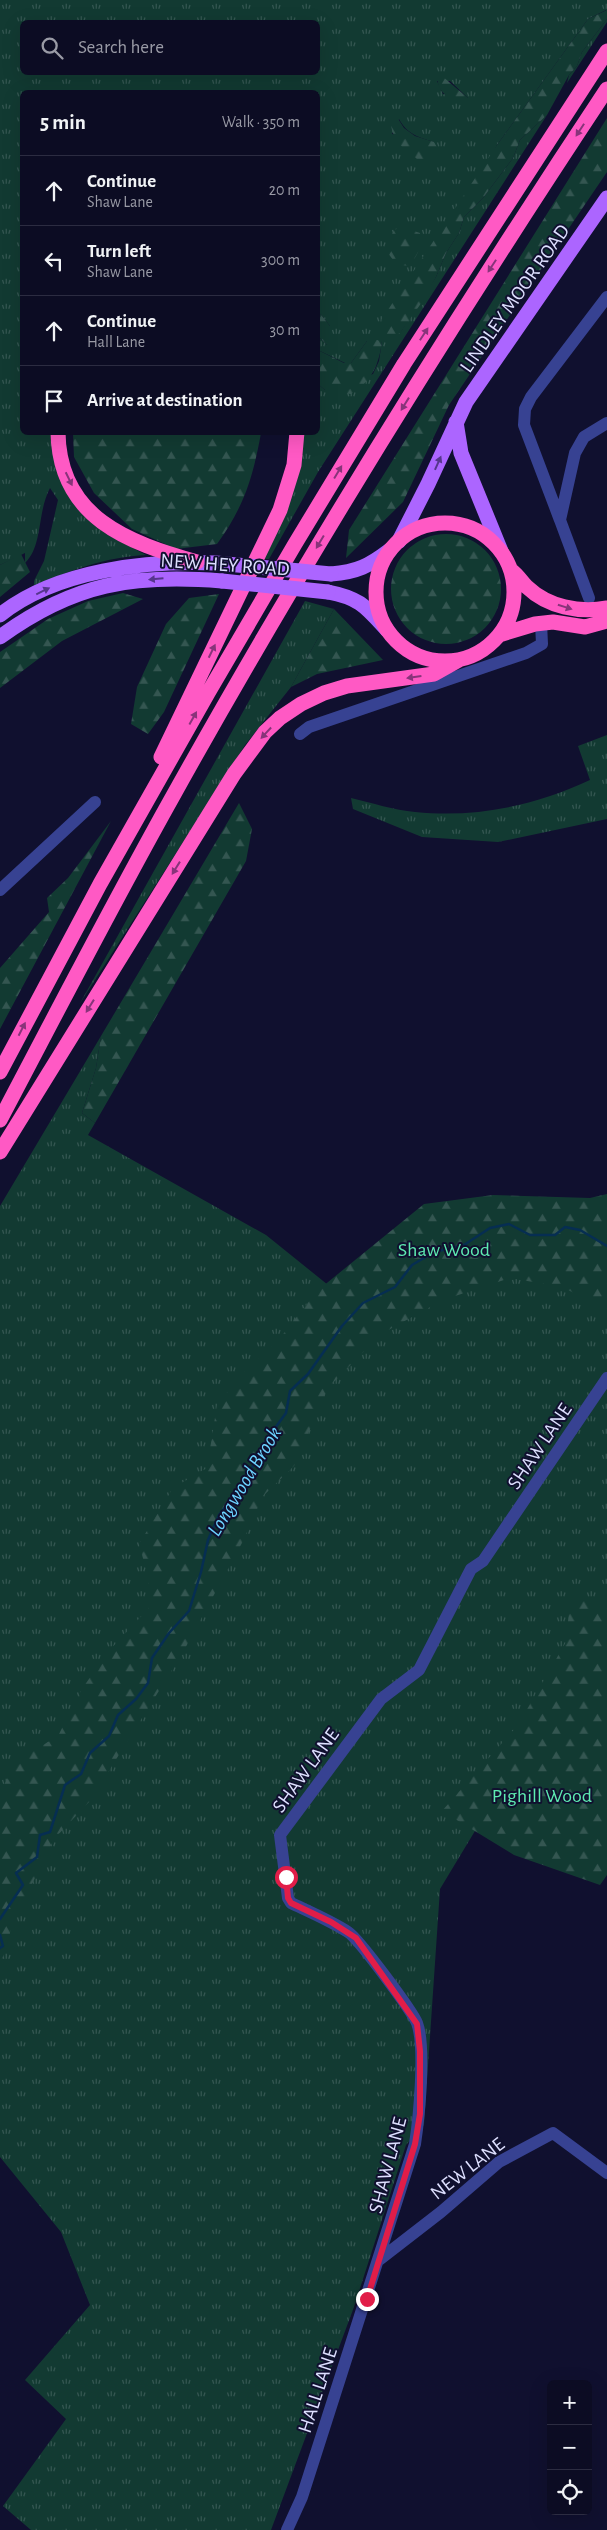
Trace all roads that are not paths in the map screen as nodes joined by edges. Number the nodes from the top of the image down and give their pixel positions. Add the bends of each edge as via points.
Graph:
1 (607, 50) edge
2 (607, 89) edge
3 (607, 198) edge
4 (607, 298) edge
5 (456, 422) junction
6 (607, 423) edge
7 (58, 435) edge
8 (297, 435) edge
9 (560, 520) junction
10 (394, 546) junction
11 (501, 550) junction
12 (197, 562) junction
13 (511, 570) junction
14 (536, 594) junction
15 (589, 598) dead end
16 (607, 608) edge
17 (0, 614) edge
18 (607, 620) edge
19 (541, 623) junction
20 (387, 630) junction
21 (499, 635) junction
22 (0, 637) edge
23 (459, 660) junction
24 (300, 734) dead end
25 (95, 802) dead end
26 (100, 884) junction
27 (0, 890) edge
28 (0, 1072) edge
29 (0, 1120) edge
30 (0, 1152) edge
31 (607, 1378) edge
32 (607, 2173) edge
33 (378, 2260) junction
34 (287, 2530) edge

26 -> 1 highway via 208,693 384,398
2 -> 29 highway via 436,354 310,558 172,796
3 - 5 main road, LINDLEY MOOR ROAD via 478,384
4 - 9 street via 530,397 525,409 524,425
10 -> 5 main road, LINDLEY MOOR ROAD via 428,484
5 - 11 main road via 461,453
6 - 9 street via 584,437 575,453
7 -> 12 highway via 60,456 67,476 88,510 104,525 151,549
26 -> 8 highway via 280,510 294,465
9 - 15 street
10 - 11 highway via 417,529 438,523 475,529
10 - 12 main road, NEW HEY ROAD, bridge via 371,564 351,573
10 - 20 highway via 381,566 376,586 377,605
11 - 13 highway
17 -> 12 main road, NEW HEY ROAD via 54,586 86,574 124,566
13 - 14 highway
13 - 21 highway via 512,610
14 -> 16 highway via 579,611
14 - 19 highway
18 - 19 highway via 585,627
19 - 21 highway
19 - 24 street via 542,644 526,654 309,727
20 -> 22 main road, NEW HEY ROAD, bridge via 362,602 345,595 174,577 127,581 88,590 53,604
20 - 23 highway via 399,644 415,654 432,660
21 - 23 highway via 487,647
23 -> 30 highway via 434,674 347,686 324,693 294,708 265,732 234,774
25 - 27 street
28 -> 26 highway
31 - 33 street, SHAW LANE via 483,1560 471,1569 419,1670 381,1698 280,1835 291,1903 356,1938 417,2024 420,2114 415,2144
32 - 33 street, NEW LANE via 553,2133 499,2162
33 - 34 street, HALL LANE via 302,2498

